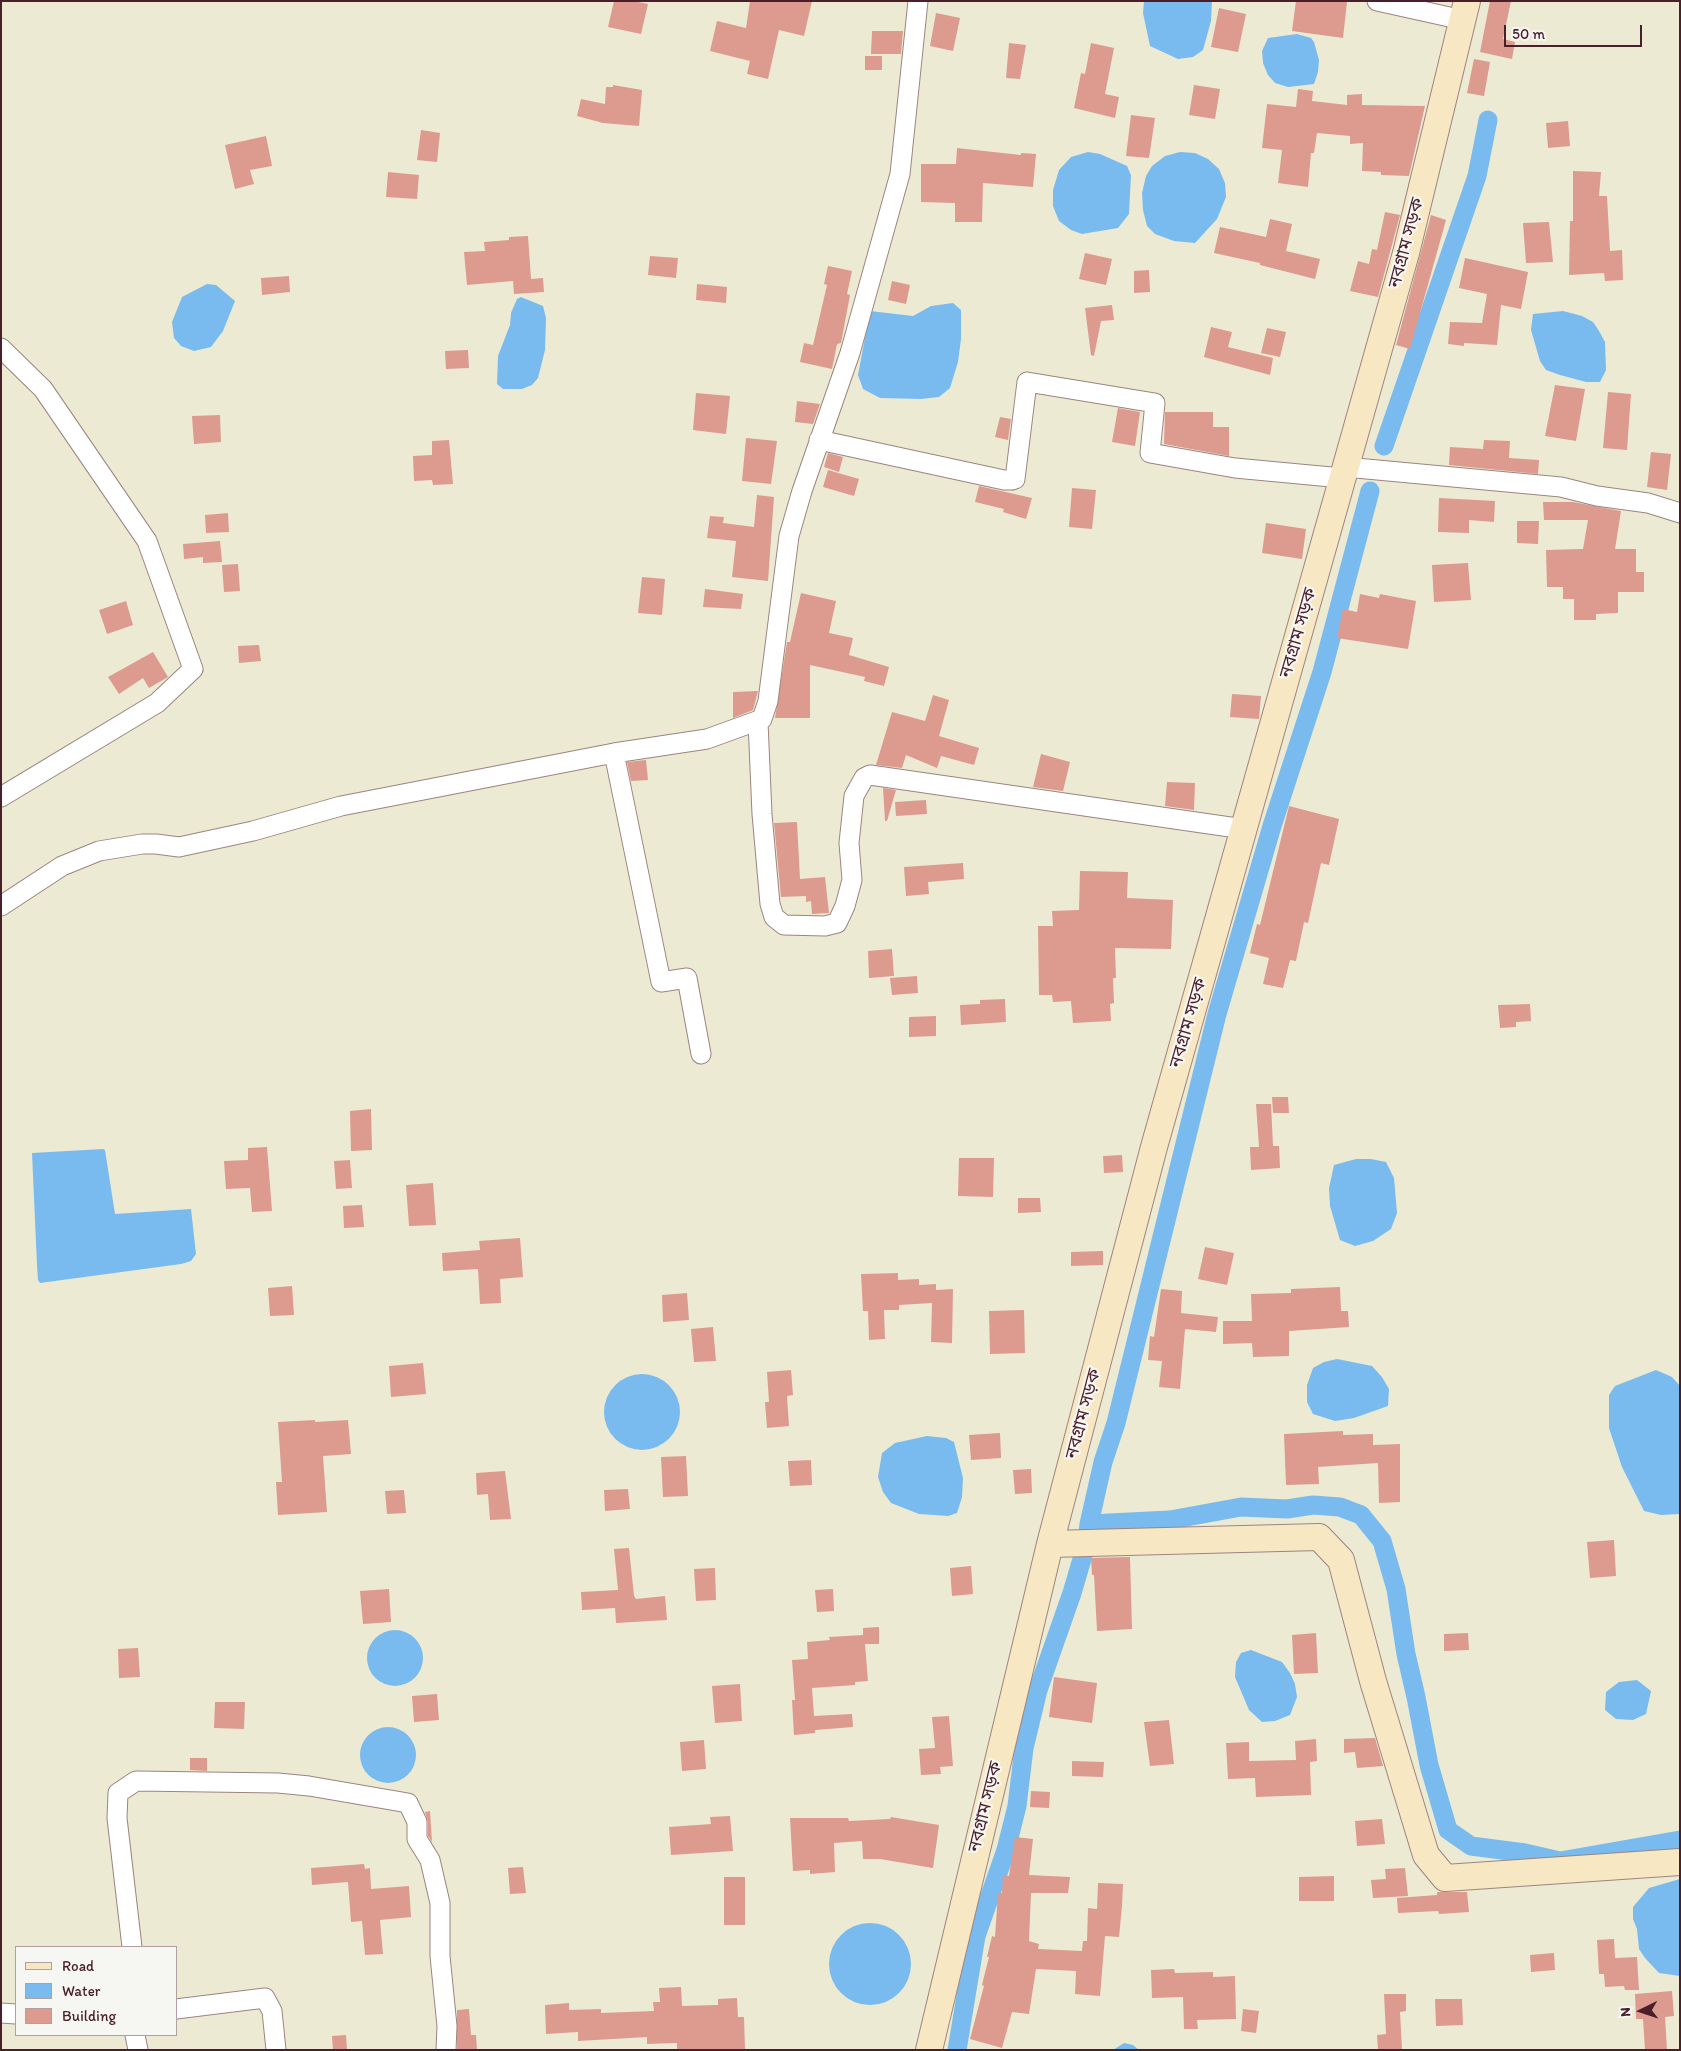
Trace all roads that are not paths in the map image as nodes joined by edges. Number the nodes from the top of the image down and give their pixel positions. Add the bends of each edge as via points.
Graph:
1 (918, 1) edge
2 (1377, 1) edge
3 (1465, 10) edge
4 (1, 348) edge
5 (819, 440) junction
6 (1344, 473) junction
7 (1680, 513) edge
8 (758, 722) junction
9 (614, 753) junction
10 (1, 797) edge
11 (1244, 829) junction
12 (1, 906) edge
13 (701, 1054) dead end
14 (1057, 1544) junction
15 (1680, 1862) edge
16 (132, 1946) edge
17 (178, 2009) edge
18 (1, 2013) edge
19 (15, 2014) edge
20 (135, 2036) edge
21 (138, 2050) edge
22 (276, 2050) edge
23 (446, 2050) edge
24 (929, 2050) edge

1 - 5 street via 900,174 850,353
2 - 3 street
3 - 6 main road, নবগ্রাম সড়ক via 1406,253
4 - 10 street via 43,389 147,541 193,669 157,703
5 - 6 street via 1012,480 1015,479 1027,382 1155,403 1150,453 1235,468
5 - 8 street via 789,536 768,701
6 - 7 street via 1561,486 1597,496 1648,503
6 - 11 main road, নবগ্রাম সড়ক
8 - 9 street via 707,738
8 - 11 street via 770,904 774,917 784,925 825,926 837,923 852,880 850,825 854,796 864,778 870,775
9 - 12 street via 341,806 253,831 179,847 142,844 99,852 62,866
9 - 13 street via 661,982 687,978
11 - 14 main road, নবগ্রাম সড়ক via 1154,1147
14 - 15 main road via 1319,1537 1341,1560 1373,1682 1426,1855 1445,1878
14 - 24 main road, নবগ্রাম সড়ক
16 - 23 street via 117,1818 118,1793 136,1781 278,1783 408,1803 416,1822 417,1839 430,1860 440,1903
17 - 22 street via 265,1998 272,2011
18 - 19 street
20 - 21 street

